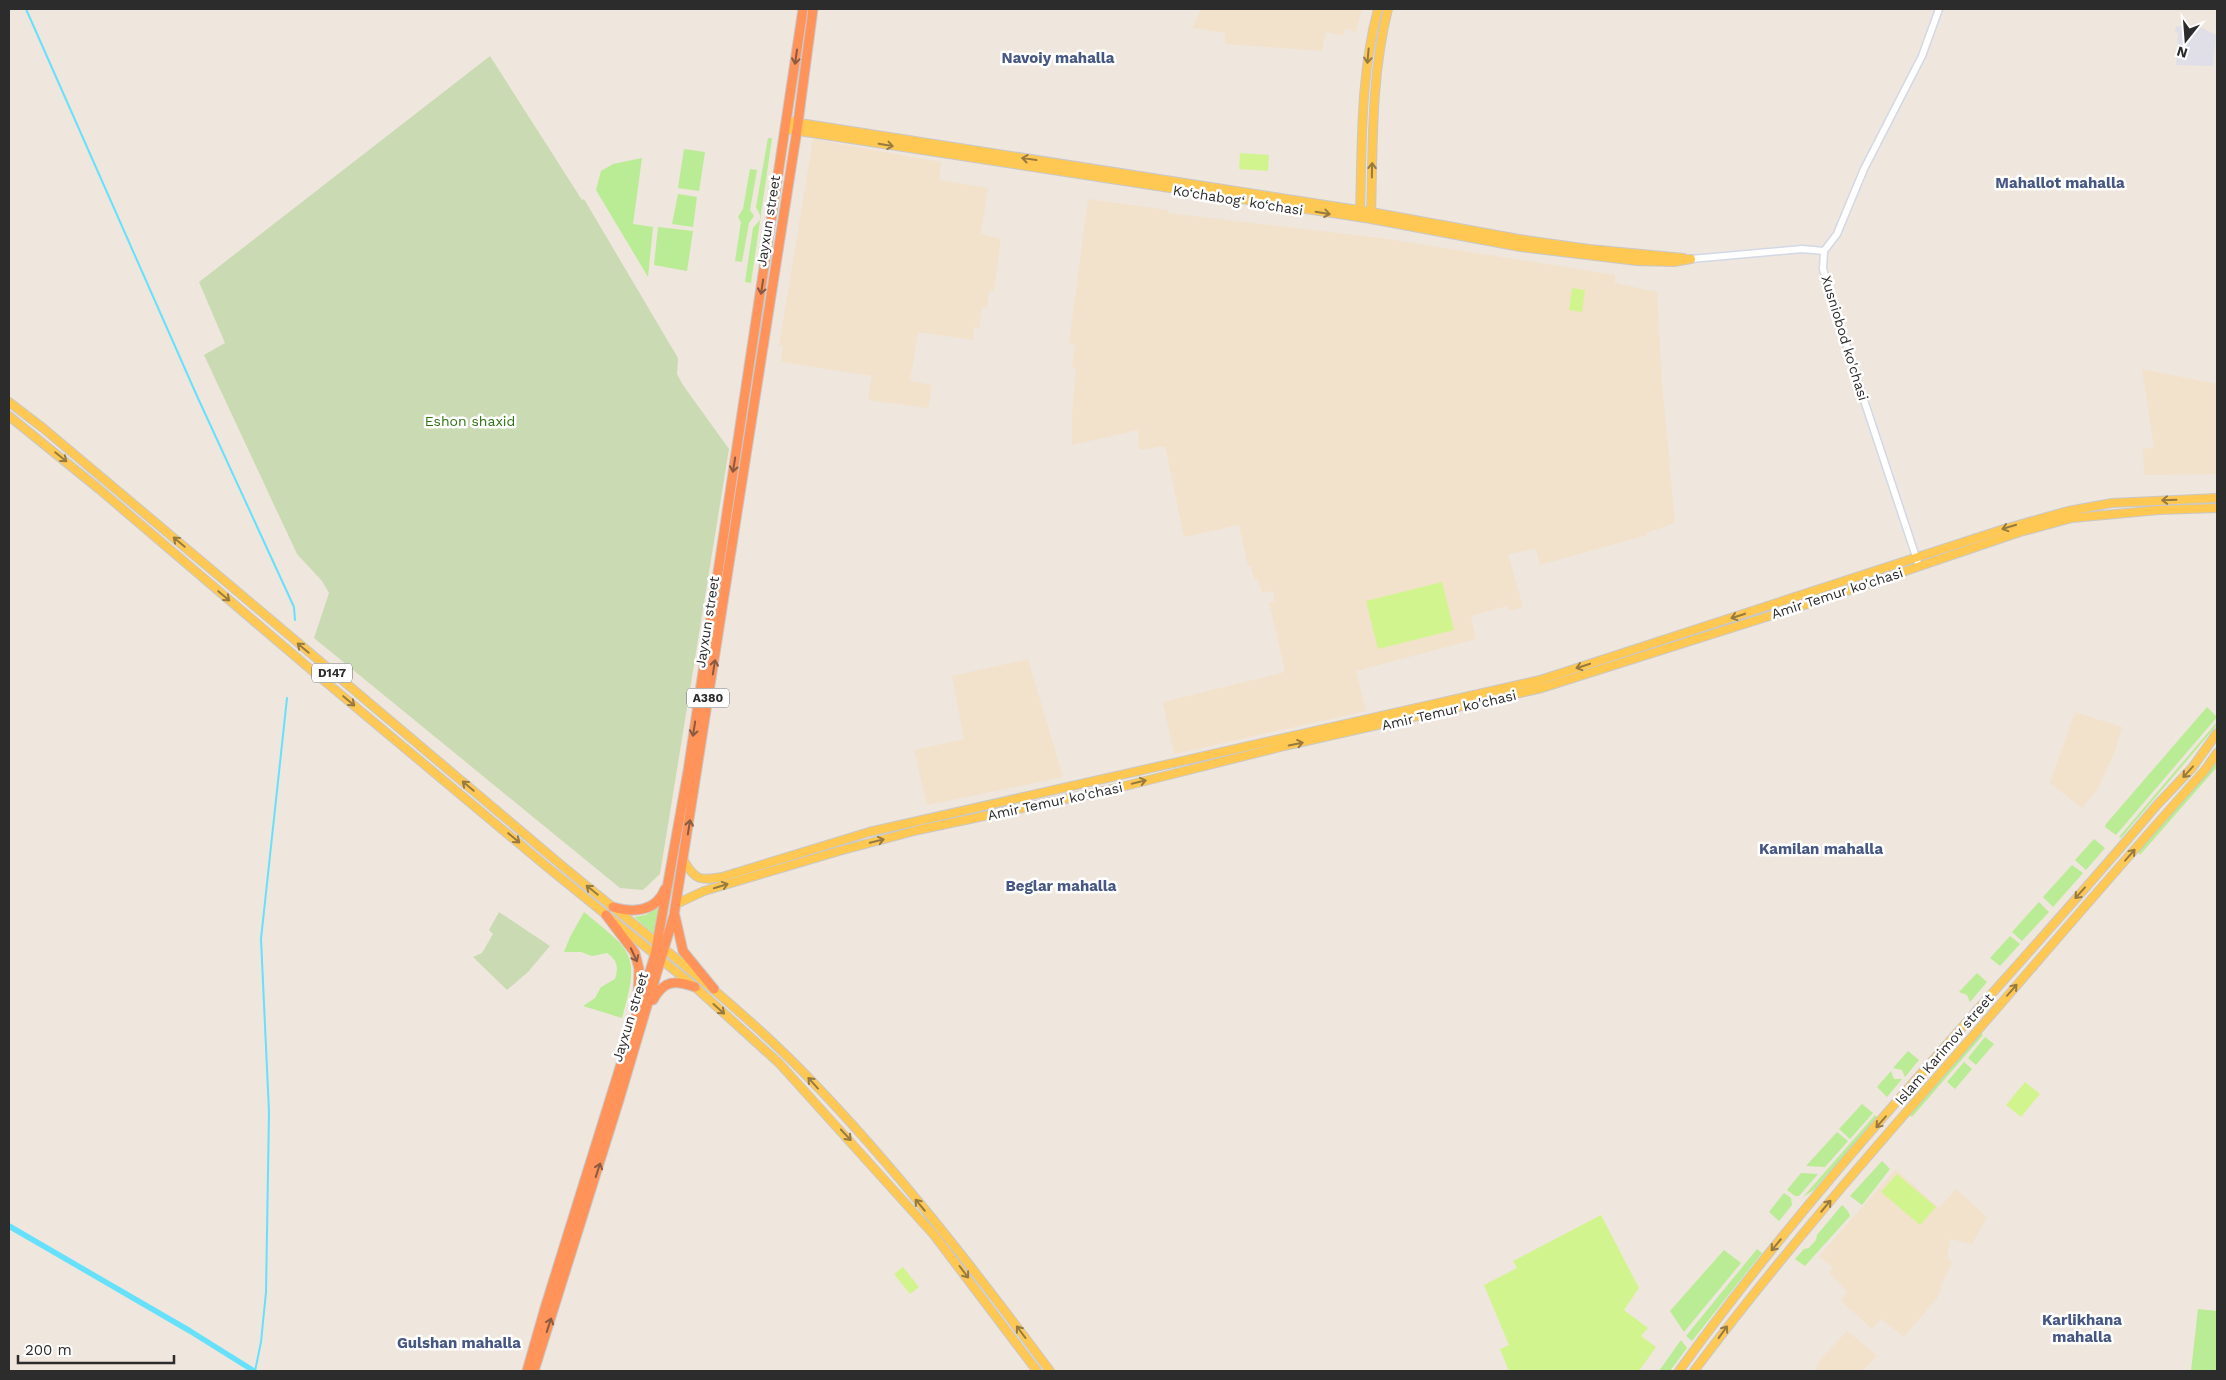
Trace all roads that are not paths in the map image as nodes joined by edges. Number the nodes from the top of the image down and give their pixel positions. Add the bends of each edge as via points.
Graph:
1 (803, 9) edge
2 (813, 9) edge
3 (1378, 9) edge
4 (1388, 9) edge
5 (1939, 9) edge
6 (786, 125) junction
7 (797, 126) junction
8 (941, 146) junction
9 (940, 154) junction
10 (1051, 166) junction
11 (1360, 214) junction
12 (1371, 216) junction
13 (772, 222) junction
14 (782, 223) junction
15 (1824, 251) junction
16 (1691, 259) joint
17 (753, 374) junction
18 (9, 402) edge
19 (9, 416) edge
20 (43, 428) junction
21 (36, 437) junction
22 (736, 447) junction
23 (747, 449) junction
24 (112, 486) junction
25 (105, 494) junction
26 (2216, 498) edge
27 (2217, 508) edge
28 (1918, 562) junction
29 (2217, 733) edge
30 (2217, 752) edge
31 (1172, 764) junction
32 (1174, 773) junction
33 (684, 861) junction
34 (671, 875) junction
35 (676, 904) junction
36 (613, 907) junction
37 (606, 915) junction
38 (674, 915) junction
39 (661, 946) junction
40 (658, 958) junction
41 (695, 987) junction
42 (714, 989) junction
43 (642, 1010) junction
44 (958, 1250) junction
45 (951, 1256) junction
46 (527, 1371) edge
47 (534, 1371) edge
48 (1037, 1371) edge
49 (1050, 1371) edge
50 (1679, 1371) edge
51 (1694, 1371) edge

1 -> 6 highway, Jayxun street / A380
2 - 7 highway, Jayxun street / A380
3 -> 11 main road via 1370,42 1365,93
12 -> 4 main road via 1375,92 1380,42
5 - 15 street via 1922,56 1864,170 1837,234
6 - 7 main road, Ko‘chabog‘ ko‘chasi
6 - 13 highway, Jayxun street / A380
7 - 8 main road, Ko‘chabog‘ ko‘chasi
7 -> 9 main road, Ko‘chabog‘ ko‘chasi
7 - 14 highway, Jayxun street / A380
8 - 9 street
10 -> 8 main road, Ko‘chabog‘ ko‘chasi
9 - 10 main road, Ko‘chabog‘ ko‘chasi
10 - 11 main road, Ko‘chabog‘ ko‘chasi
11 - 12 main road, Ko‘chabog‘ ko‘chasi
12 - 16 main road, Ko‘chabog‘ ko‘chasi via 1485,242 1637,261
13 - 14 highway
13 -> 17 highway, Jayxun street / A380
14 - 17 highway, Jayxun street / A380
15 - 16 street, Ko‘chabog‘ ko‘chasi
15 - 28 street, Xusniobod ko'chasi via 1823,269
17 - 22 highway, Jayxun street / A380
17 - 23 highway, Jayxun street / A380
18 - 20 main road, D147
19 - 21 main road, D147
20 - 21 main road
20 - 24 main road, D147
21 -> 25 main road, D147
22 - 23 highway
22 -> 34 highway, Jayxun street / A380
33 -> 23 highway, Jayxun street / A380
24 - 25 main road
36 -> 24 main road, D147
25 -> 37 main road, D147
26 -> 28 main road, Amir Temur ko'chasi via 2120,503 2068,511 2004,529
27 - 28 main road, Amir Temur ko'chasi via 2072,518
28 -> 31 main road, Amir Temur ko'chasi via 1540,680
32 -> 28 main road, Amir Temur ko'chasi via 1542,688
29 -> 50 main road, Islam Karimov street via 2192,768 1944,1047 1795,1222
51 -> 30 main road, Islam Karimov street via 1797,1240 2205,770
31 - 32 main road
31 - 33 main road, Amir Temur ko'chasi via 869,832 708,879 692,875
35 -> 32 main road, Amir Temur ko'chasi via 704,891 855,846
33 - 35 highway, Jayxun street / A380
34 - 36 highway via 663,895 651,906 639,911
34 - 39 highway, Jayxun street / A380
35 - 38 highway, Jayxun street / A380
36 - 39 main road, D147
37 - 40 main road, D147
37 -> 43 highway via 635,953
38 - 39 highway, Jayxun street / A380
38 - 42 highway via 683,952
39 - 40 highway, Jayxun street / A380
39 - 42 main road
40 - 41 main road
40 - 43 highway, Jayxun street / A380
41 - 43 highway via 680,982 662,986
41 -> 45 main road via 779,1063
44 -> 42 main road via 806,1075
43 - 46 highway, Jayxun street / A380
47 -> 43 highway, Jayxun street / A380
44 - 45 main road
49 -> 44 main road
45 -> 48 main road

